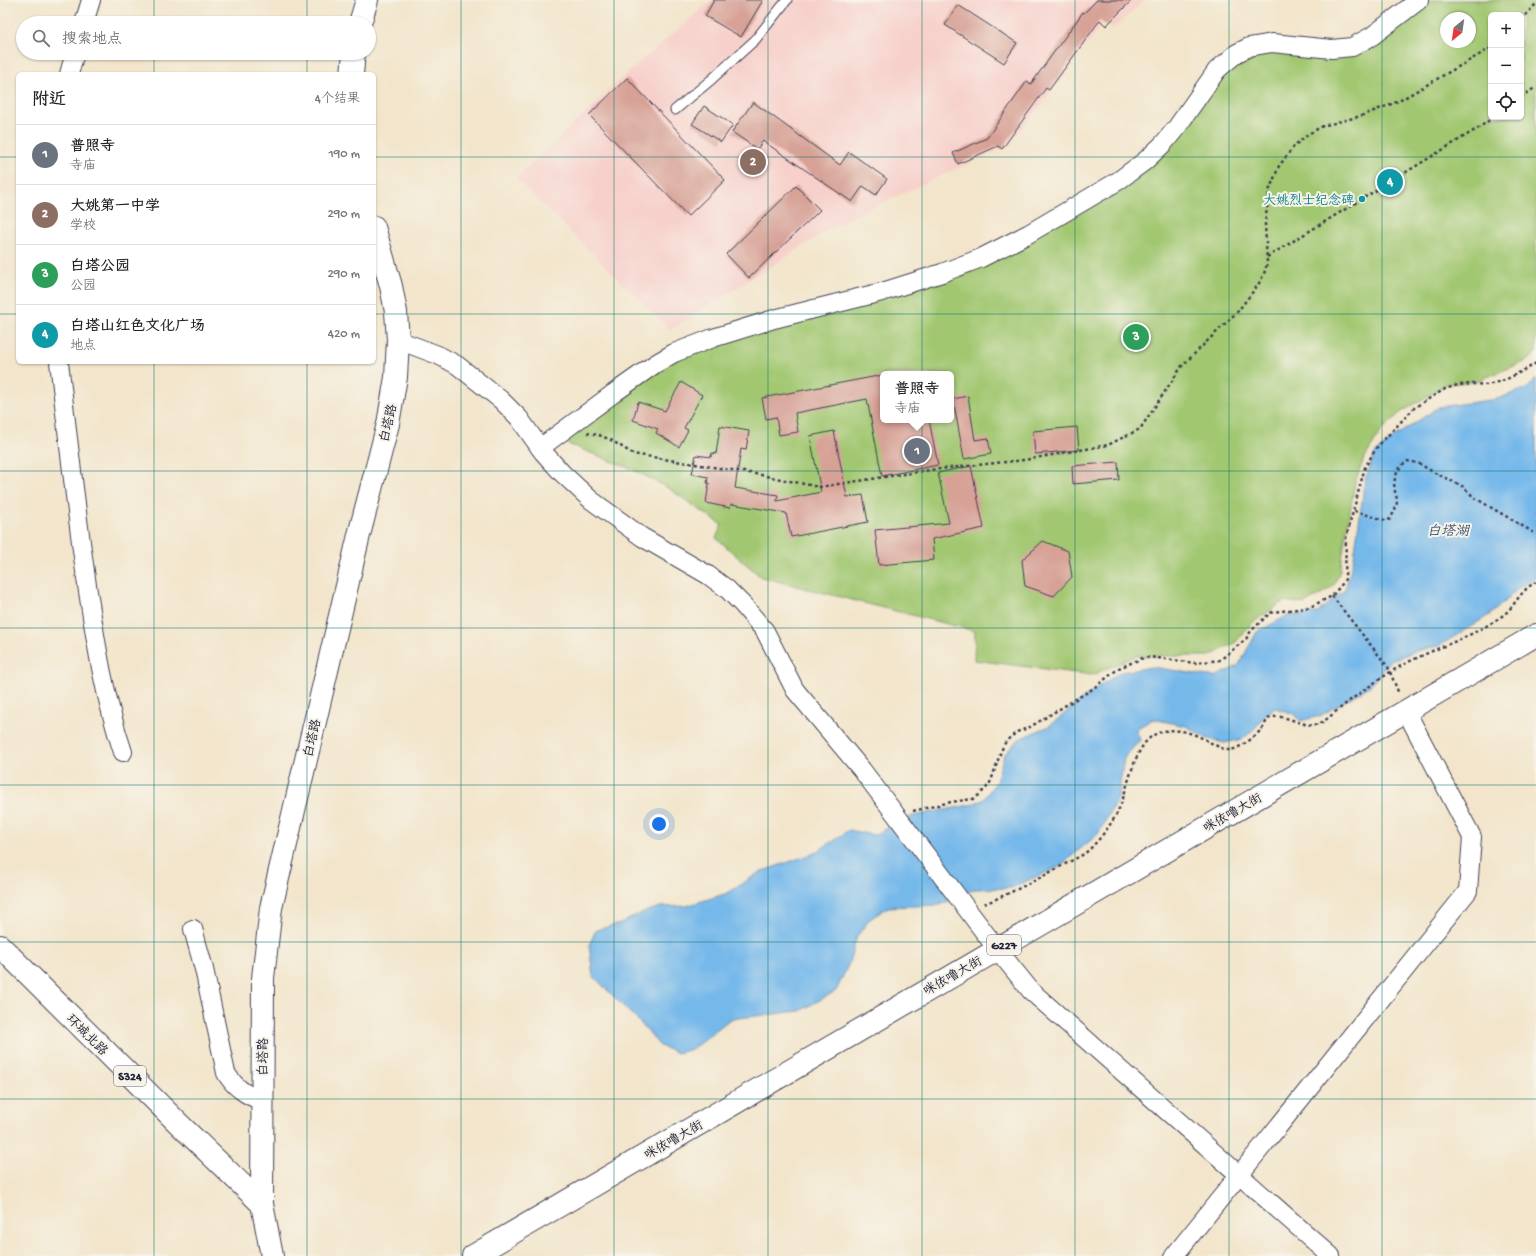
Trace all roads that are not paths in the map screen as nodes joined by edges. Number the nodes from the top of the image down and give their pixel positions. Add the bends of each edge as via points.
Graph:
1 (91, 0) edge
2 (366, 0) edge
3 (787, 0) edge
4 (1418, 0) edge
5 (86, 16) edge
6 (362, 16) edge
7 (73, 60) edge
8 (353, 60) edge
9 (70, 72) edge
10 (352, 72) edge
11 (675, 110) dead end
12 (376, 234) edge
13 (398, 340) junction
14 (59, 364) edge
15 (540, 448) junction
16 (1536, 635) edge
17 (1406, 711) junction
18 (123, 752) dead end
19 (193, 929) dead end
20 (0, 946) edge
21 (997, 949) junction
22 (262, 1101) junction
23 (1240, 1175) junction
24 (262, 1204) junction
25 (272, 1256) edge
26 (473, 1256) edge
27 (1174, 1256) edge
28 (1332, 1256) edge

1 - 5 street
2 - 6 main road
3 - 11 lane via 755,40
4 - 15 street via 1372,36 1352,47 1332,49 1272,43 1256,45 1237,53 1217,70 1177,127 1145,161 1118,181 1028,234 981,258 942,273 882,292 774,319 674,353 614,393
7 - 9 street
8 - 10 main road
12 - 13 main road, 白塔路 via 391,286
13 - 15 street via 457,365 519,418
13 - 22 main road, 白塔路 via 396,378 388,424 357,543 271,908 263,978
14 - 18 street via 77,514 96,641 106,694
15 - 21 street via 591,500 642,537 708,575 743,605 765,631 795,690 862,770
16 - 17 main road, 咪依噜大街 / G227
17 - 21 main road, 咪依噜大街 / G227
17 - 23 street via 1472,836 1468,891
19 - 22 street via 226,1073 241,1091
20 - 24 main road, 环城北路 / S324
21 - 23 street via 1031,991
21 - 26 main road, 咪依噜大街 / G227
22 - 24 main road, 白塔路
23 - 27 street
23 - 28 street
24 - 25 main road, 白塔路

